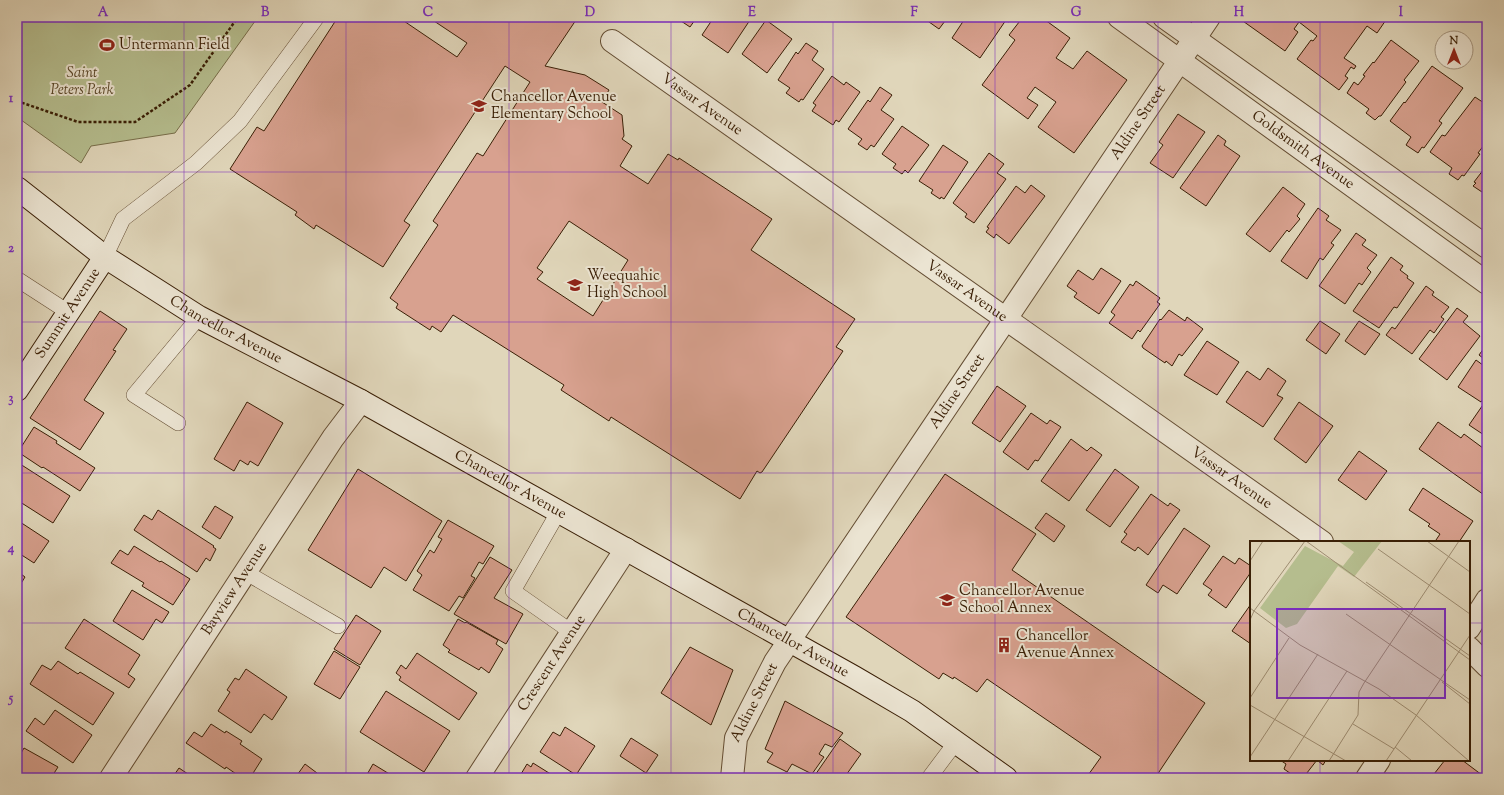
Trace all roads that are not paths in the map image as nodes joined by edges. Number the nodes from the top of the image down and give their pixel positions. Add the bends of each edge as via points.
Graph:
1 (317, 17) edge
2 (1119, 17) edge
3 (1164, 17) edge
4 (1209, 17) edge
5 (1195, 38) junction
6 (612, 41) dead end
7 (1180, 61) junction
8 (17, 188) edge
9 (1414, 194) junction
10 (1398, 219) junction
11 (1487, 247) edge
12 (105, 257) junction
13 (17, 279) edge
14 (1487, 283) edge
15 (68, 312) junction
16 (199, 317) junction
17 (1006, 320) junction
18 (17, 390) edge
19 (361, 401) junction
20 (178, 423) dead end
21 (559, 511) junction
22 (1321, 541) edge
23 (626, 549) junction
24 (245, 572) junction
25 (1487, 600) edge
26 (338, 626) dead end
27 (1470, 626) edge
28 (573, 633) junction
29 (789, 640) junction
30 (1470, 643) edge
31 (1470, 649) edge
32 (1487, 651) edge
33 (1487, 666) edge
34 (956, 742) junction
35 (1378, 761) edge
36 (111, 778) edge
37 (477, 778) edge
38 (732, 778) edge
39 (929, 778) edge
40 (1006, 778) edge
41 (1367, 778) edge

1 - 12 lane via 240,121 196,163 123,219
2 - 7 street, Goldsmith Avenue
3 - 5 street, Goldsmith Avenue
4 - 5 street, Aldine Street
5 - 7 street, Aldine Street
5 - 9 street, Goldsmith Avenue
6 - 17 street, Vassar Avenue
7 - 10 street, Goldsmith Avenue
7 - 17 street, Aldine Street
8 - 12 street, Chancellor Avenue
9 - 10 street
9 - 11 street, Goldsmith Avenue
10 - 14 street, Goldsmith Avenue
12 - 15 street, Summit Avenue
12 - 16 street, Chancellor Avenue
13 - 15 lane
15 - 18 street, Summit Avenue
16 - 19 street, Chancellor Avenue
16 - 20 lane via 134,395
17 - 22 street, Vassar Avenue
17 - 29 street, Aldine Street
19 - 21 street, Chancellor Avenue
19 - 24 street, Bayview Avenue via 333,438
21 - 23 street, Chancellor Avenue
21 - 28 lane via 514,591
23 - 28 street, Crescent Avenue
23 - 29 street, Chancellor Avenue
24 - 26 lane
24 - 36 street, Bayview Avenue
25 - 27 street
28 - 37 street, Crescent Avenue
29 - 34 street, Chancellor Avenue via 912,711
29 - 38 street, Aldine Street via 774,662 736,738
30 - 32 street
31 - 33 street
34 - 39 lane
34 - 40 street, Chancellor Avenue
35 - 41 street

